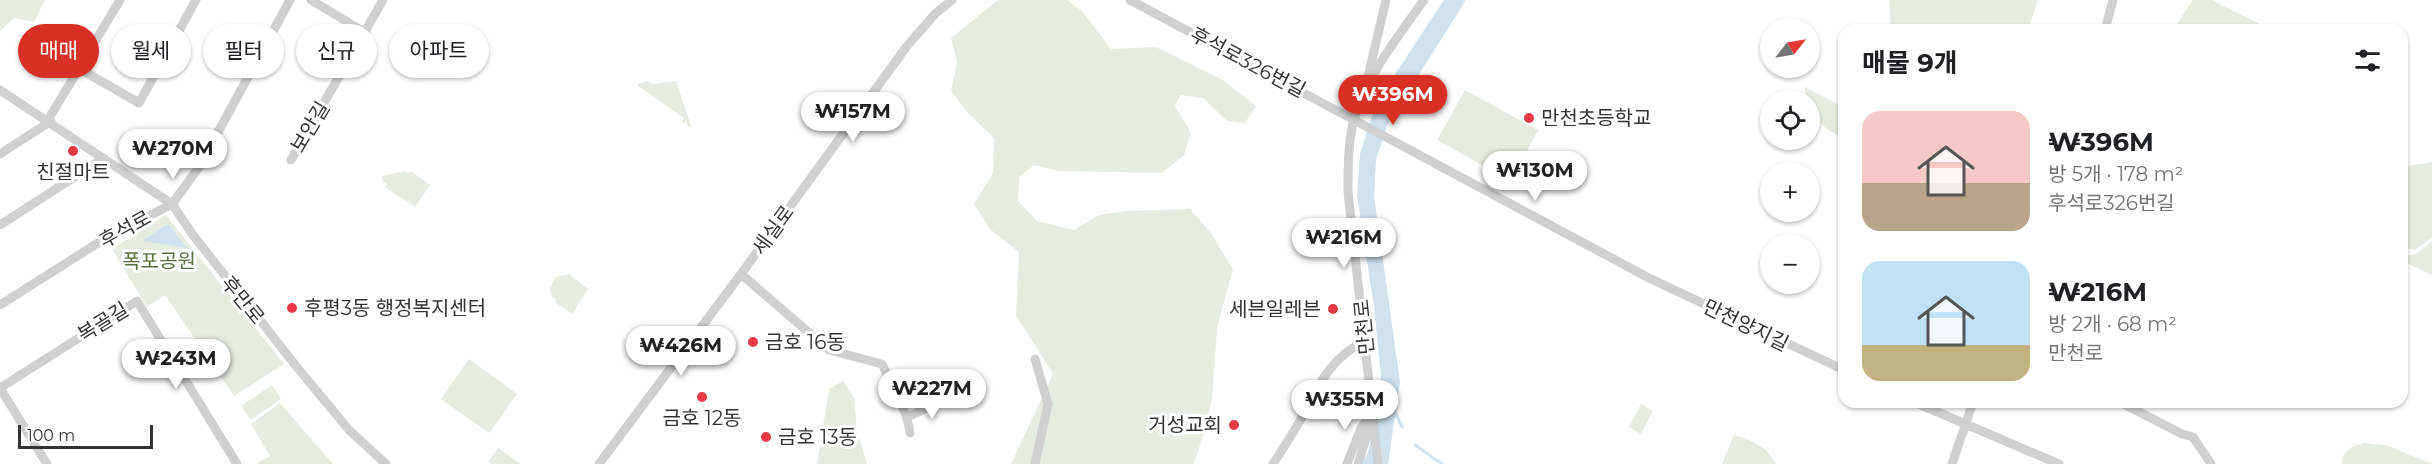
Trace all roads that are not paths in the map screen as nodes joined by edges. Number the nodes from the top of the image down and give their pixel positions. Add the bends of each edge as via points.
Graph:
1 (120, 0) edge
2 (196, 0) edge
3 (290, 0) edge
4 (310, 0) edge
5 (383, 0) edge
6 (952, 0) edge
7 (1130, 0) edge
8 (1386, 0) edge
9 (1424, 0) edge
10 (2114, 0) edge
11 (351, 24) edge
12 (371, 24) edge
13 (2107, 24) edge
14 (99, 36) edge
15 (75, 78) edge
16 (96, 78) edge
17 (339, 78) edge
18 (0, 90) edge
19 (1365, 92) junction
20 (1354, 119) junction
21 (50, 121) junction
22 (0, 154) edge
23 (104, 158) junction
24 (291, 160) dead end
25 (172, 204) junction
26 (0, 225) edge
27 (741, 274) junction
28 (1649, 278) joint
29 (0, 305) edge
30 (1366, 341) junction
31 (1035, 359) dead end
32 (1838, 367) edge
33 (930, 382) dead end
34 (0, 388) edge
35 (897, 397) junction
36 (945, 399) dead end
37 (1927, 408) edge
38 (1971, 408) edge
39 (2132, 408) edge
40 (908, 417) junction
41 (1372, 417) junction
42 (1965, 425) junction
43 (910, 433) dead end
44 (46, 464) edge
45 (237, 464) edge
46 (386, 464) edge
47 (599, 464) edge
48 (1035, 464) edge
49 (1273, 464) edge
50 (1347, 464) edge
51 (1358, 464) edge
52 (1378, 464) edge
53 (1952, 464) edge
54 (2059, 464) edge
55 (2211, 464) edge

1 - 14 street
2 - 16 street via 139,103
3 - 25 street, 후석로 via 199,167
4 - 11 street
5 - 12 street, 보안길
6 - 27 street, 세실로 via 907,46
7 - 20 street, 후석로326번길
8 - 19 street, 만천로
9 - 19 street, 만천로
10 - 13 street
15 - 21 street
17 - 24 street, 보안길
18 - 21 street, 후만로
19 - 20 street, 만천로
20 - 28 street, 후석로326번길
20 - 30 street, 만천로 via 1348,154 1348,192
21 - 22 street
21 - 23 street, 후만로
23 - 25 street, 후만로
23 - 26 street
25 - 29 street, 후석로 via 101,241
25 - 46 street, 후만로 via 296,366 349,430
27 - 35 street via 829,350 882,364
27 - 47 street, 세실로
28 - 32 street, 만천양지길
30 - 41 street, 만천로
30 - 49 street via 1352,347 1328,370
31 - 48 street via 1048,404
33 - 35 street
34 - 44 street
34 - 45 street, 복골길 via 137,302
35 - 40 street
36 - 40 street
37 - 42 street
38 - 42 street
39 - 55 street via 2193,437
40 - 43 street
41 - 50 street via 1361,428
41 - 51 street
41 - 52 street, 만천로
42 - 53 street
42 - 54 street

